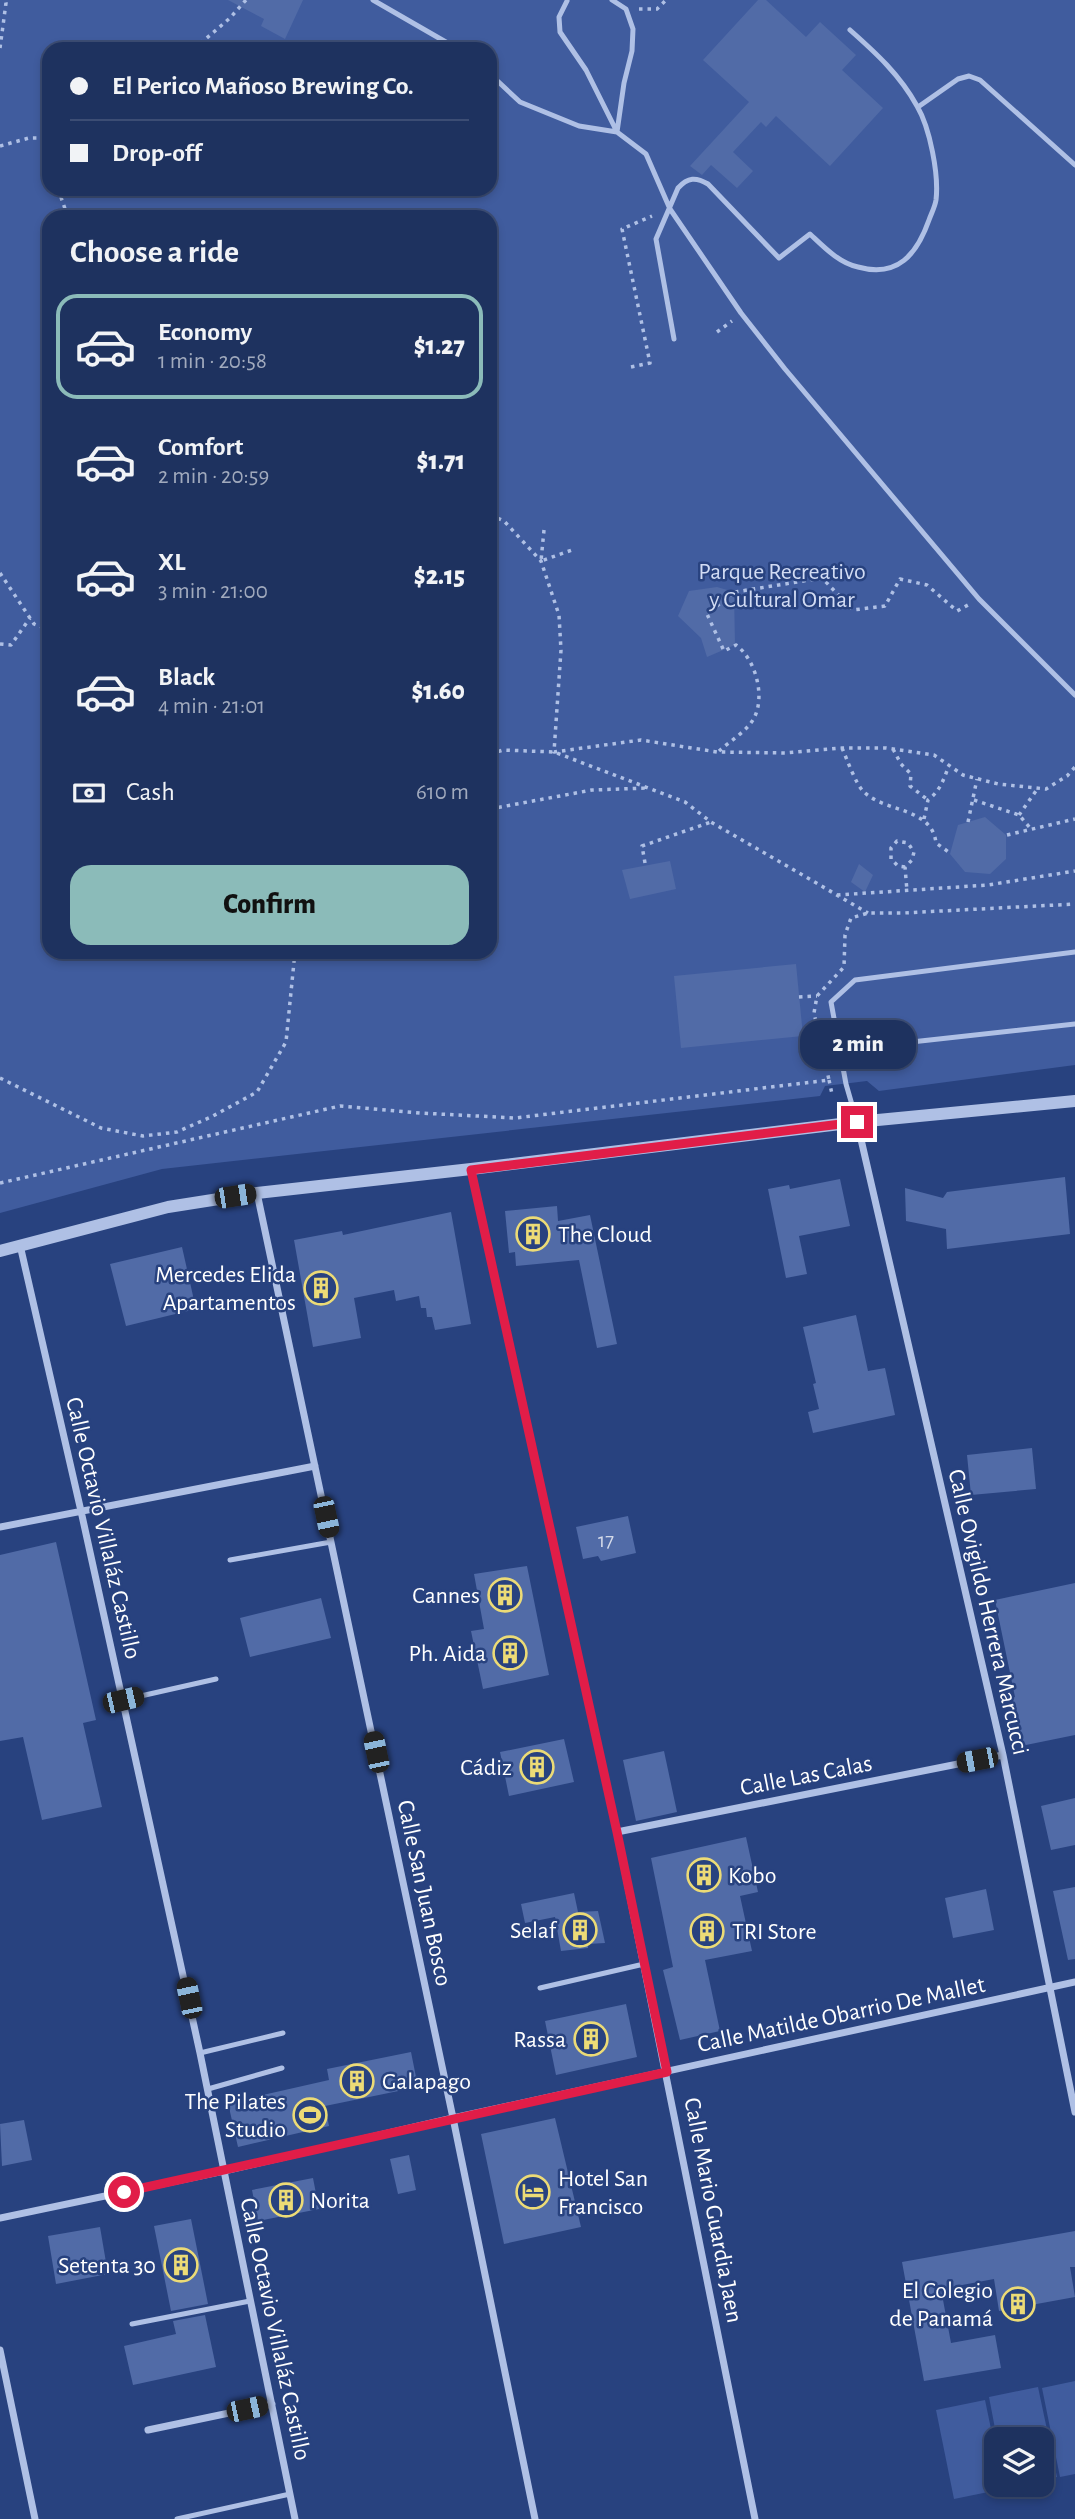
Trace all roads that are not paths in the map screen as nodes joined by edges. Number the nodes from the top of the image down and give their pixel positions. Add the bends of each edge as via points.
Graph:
1 (373, 0) edge
2 (612, 0) edge
3 (567, 1) edge
4 (386, 3) edge
5 (850, 30) dead end
6 (447, 42) edge
7 (497, 81) edge
8 (918, 107) junction
9 (617, 132) junction
10 (1075, 164) edge
11 (670, 209) junction
12 (674, 339) dead end
13 (1075, 695) edge
14 (1075, 952) edge
15 (1075, 1024) edge
16 (839, 1050) junction
17 (1075, 1101) edge
18 (857, 1122) junction
19 (471, 1170) junction
20 (257, 1193) junction
21 (20, 1245) junction
22 (0, 1251) edge
23 (315, 1466) junction
24 (81, 1511) junction
25 (0, 1527) edge
26 (331, 1542) junction
27 (230, 1560) dead end
28 (216, 1679) dead end
29 (123, 1700) junction
30 (1003, 1755) junction
31 (617, 1832) junction
32 (644, 1964) junction
33 (1075, 1982) edge
34 (540, 1988) dead end
35 (1050, 1988) junction
36 (283, 2033) dead end
37 (200, 2053) junction
38 (282, 2068) dead end
39 (667, 2072) junction
40 (208, 2089) junction
41 (1075, 2112) edge
42 (453, 2118) junction
43 (224, 2171) junction
44 (0, 2218) edge
45 (250, 2301) junction
46 (132, 2324) dead end
47 (0, 2350) edge
48 (272, 2404) junction
49 (148, 2430) dead end
50 (290, 2494) junction
51 (35, 2519) edge
52 (177, 2519) edge
53 (295, 2519) edge
54 (535, 2519) edge
55 (755, 2519) edge

1 - 4 lane
2 - 9 lane via 626,9 633,29
3 - 9 lane via 559,17 560,32 586,70
4 - 6 lane
5 - 8 lane via 890,67
7 - 9 lane via 520,102 579,126
8 - 10 lane via 969,76 980,80
8 - 11 lane via 932,146 936,200 920,244 906,260 887,269 858,267 835,256 810,234 779,258 699,179 684,181
9 - 11 lane via 646,154
11 - 12 lane via 656,239
11 - 13 lane via 785,369 979,599
14 - 16 lane via 855,980 831,1002
15 - 16 lane
16 - 18 lane
17 - 18 street
18 - 19 street
18 - 30 street, Calle Ovigildo Herrera Marcucci
19 - 20 street
19 - 31 street, Calle Mario Guardia Jaen
20 - 21 street via 169,1207
20 - 23 street, Calle San Juan Bosco
21 - 22 street
21 - 24 street, Calle Octavio Villaláz Castillo
23 - 24 street
23 - 26 street, Calle San Juan Bosco
24 - 25 street
24 - 29 street, Calle Octavio Villaláz Castillo
26 - 27 lane
26 - 42 street, Calle San Juan Bosco
28 - 29 lane
29 - 37 street, Calle Octavio Villaláz Castillo
30 - 31 street, Calle Las Calas
30 - 35 street, Calle Ovigildo Herrera Marcucci
31 - 32 street, Calle Mario Guardia Jaen
32 - 34 lane
32 - 39 street, Calle Mario Guardia Jaen
33 - 35 street, Calle Matilde Obarrio De Mallet
35 - 39 street, Calle Matilde Obarrio De Mallet
35 - 41 street, Calle Ovigildo Herrera Marcucci
36 - 37 lane
37 - 40 street, Calle Octavio Villaláz Castillo
38 - 40 lane
39 - 42 street, Calle Matilde Obarrio De Mallet
39 - 55 street, Calle Mario Guardia Jaen
40 - 43 street, Calle Octavio Villaláz Castillo
42 - 43 street, Calle Matilde Obarrio De Mallet
42 - 54 street, Calle San Juan Bosco
43 - 44 street, Calle Matilde Obarrio De Mallet
43 - 45 street, Calle Octavio Villaláz Castillo
45 - 46 lane
45 - 48 street, Calle Octavio Villaláz Castillo
47 - 51 street
48 - 49 street
48 - 50 street, Calle Octavio Villaláz Castillo
50 - 52 lane
50 - 53 street, Calle Octavio Villaláz Castillo

